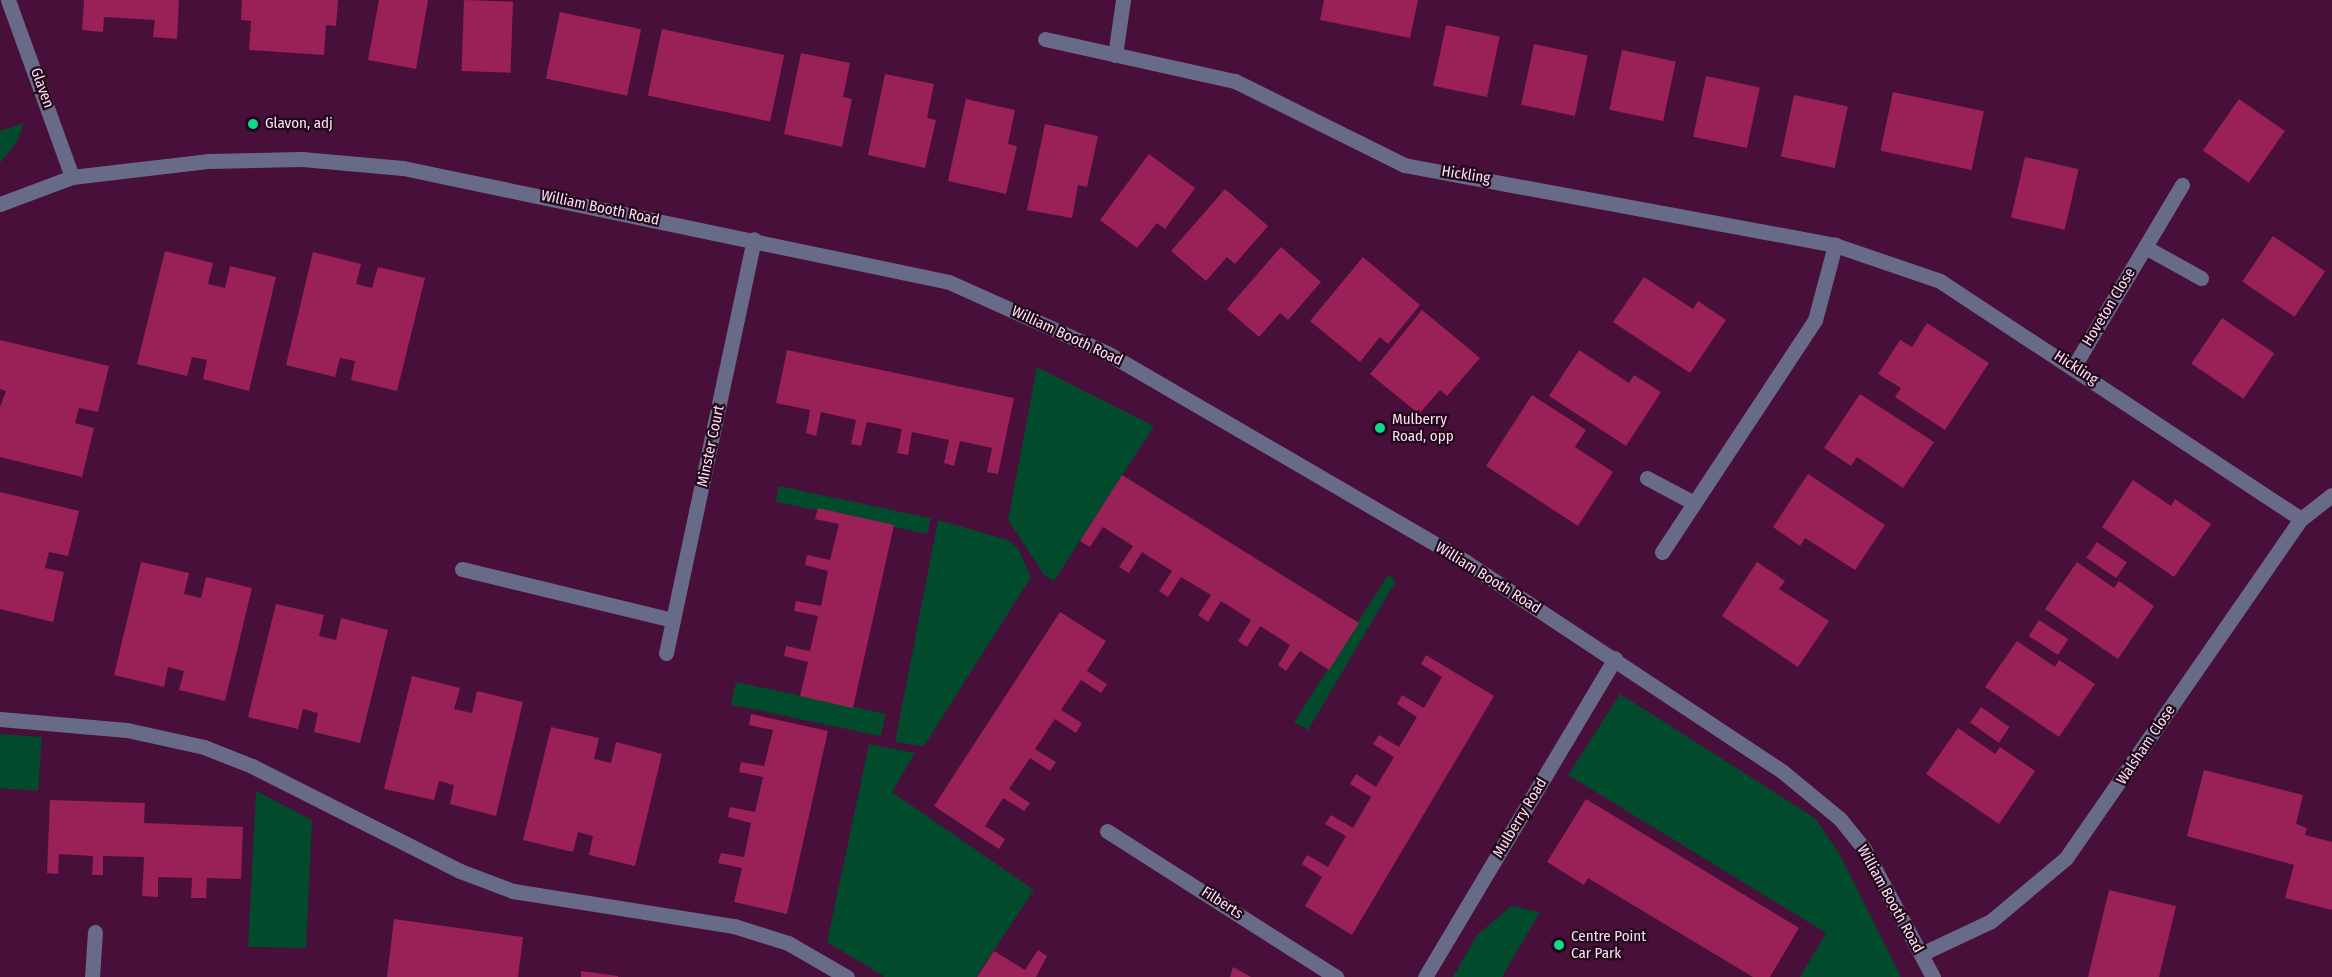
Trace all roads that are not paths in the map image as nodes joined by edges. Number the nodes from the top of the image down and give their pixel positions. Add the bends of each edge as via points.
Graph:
1 (8, 0) edge
2 (1123, 0) edge
3 (1045, 39) dead end
4 (1114, 55) junction
5 (72, 177) junction
6 (2182, 185) dead end
7 (0, 204) edge
8 (754, 239) junction
9 (1835, 245) junction
10 (2145, 248) junction
11 (2201, 278) dead end
12 (2074, 366) junction
13 (1647, 478) dead end
14 (2332, 495) edge
15 (1694, 503) junction
16 (2301, 519) junction
17 (1662, 552) dead end
18 (462, 569) dead end
19 (673, 620) junction
20 (666, 653) dead end
21 (1615, 658) junction
22 (0, 720) edge
23 (1107, 831) dead end
24 (95, 932) dead end
25 (1921, 954) junction
26 (92, 977) edge
27 (847, 977) edge
28 (1336, 977) edge
29 (1425, 977) edge
30 (1933, 977) edge

1 - 5 street, Glaven
2 - 4 street
3 - 4 street, Hickling
4 - 9 street, Hickling via 1235,81 1404,165
5 - 7 street, William Booth Road
5 - 8 street, William Booth Road via 209,160 302,159 392,167
6 - 10 street, Hoveton Close
8 - 19 street, Minster Court
8 - 21 street, William Booth Road via 949,282 1109,354 1466,562
9 - 12 street, Hickling via 1940,281
9 - 15 street via 1815,320
10 - 11 street
10 - 12 street, Hoveton Close
12 - 16 street, Hickling
13 - 15 street
14 - 16 street, Walsham Close
15 - 17 street
16 - 25 street, Walsham Close via 2066,858 1991,921
18 - 19 street
19 - 20 street, Minster Court
21 - 25 street, William Booth Road via 1783,772 1840,819 1863,847
21 - 29 street, Mulberry Road
22 - 27 street via 127,730 204,747 252,766 460,871 513,891 734,926 788,944
23 - 28 street, Filberts
24 - 26 street
25 - 30 street, William Booth Road

